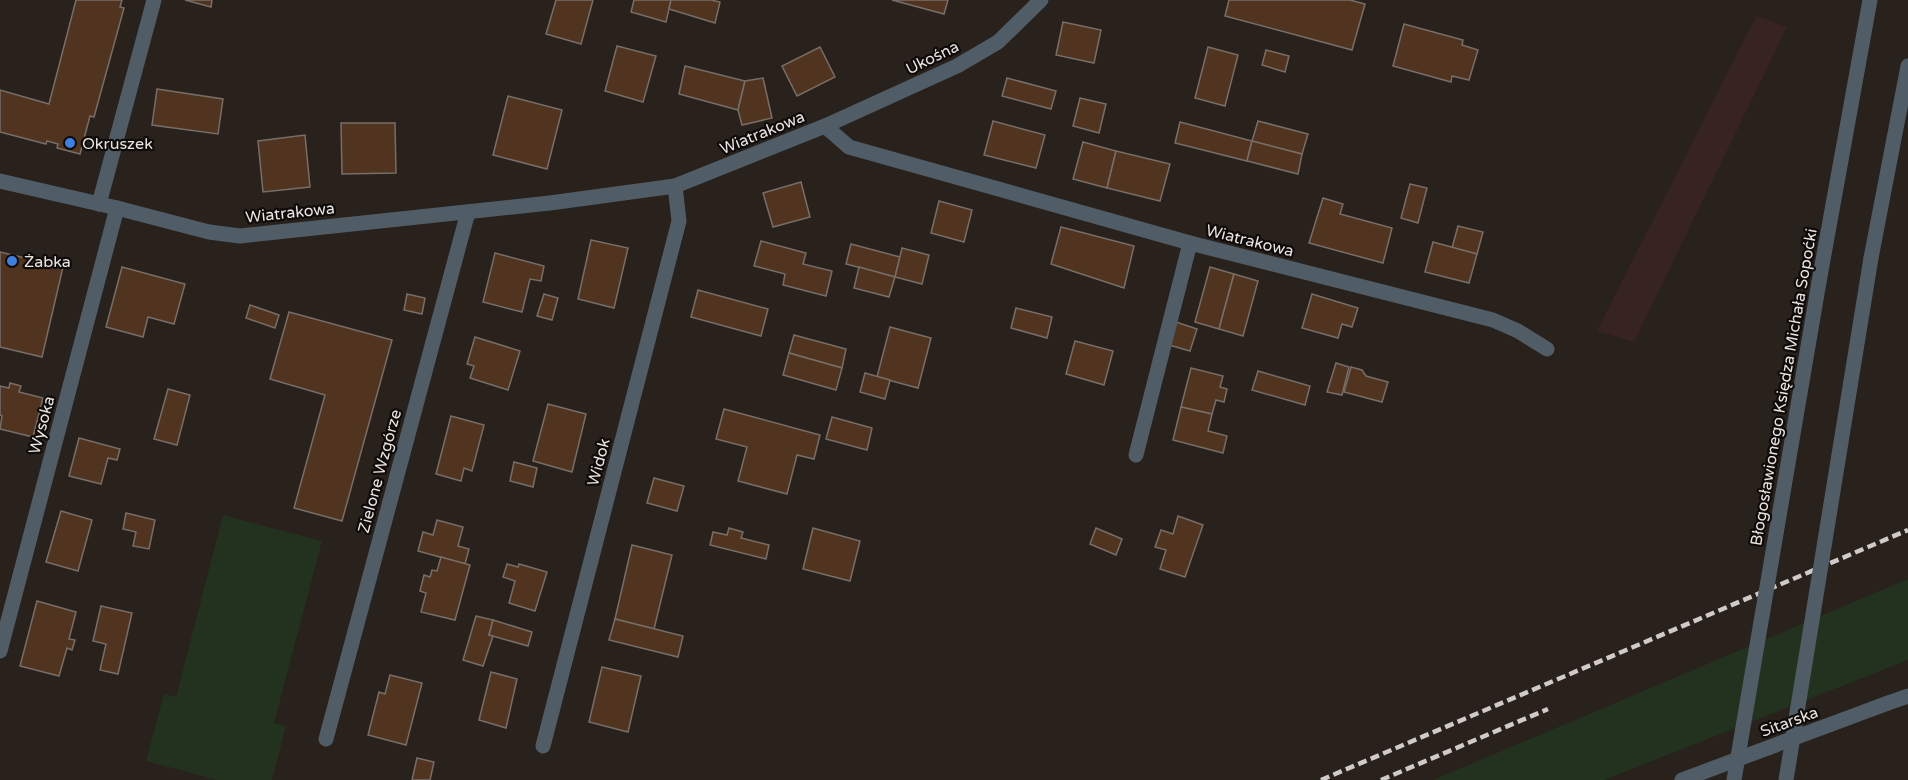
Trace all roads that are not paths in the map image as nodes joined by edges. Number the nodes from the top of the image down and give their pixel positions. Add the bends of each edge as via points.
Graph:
1 (154, 0) edge
2 (1041, 0) edge
3 (1870, 0) edge
4 (1908, 66) edge
5 (825, 126) junction
6 (0, 182) edge
7 (675, 186) junction
8 (99, 204) junction
9 (117, 208) junction
10 (468, 212) junction
11 (1190, 243) junction
12 (1547, 349) dead end
13 (1136, 455) dead end
14 (0, 651) edge
15 (1908, 696) edge
16 (326, 739) dead end
17 (543, 746) dead end
18 (1682, 780) edge
19 (1734, 780) edge
20 (1786, 780) edge

1 - 8 street
2 - 5 street, Ukośna via 980,54
3 - 19 street, Błogosławionego Księdza Michała Sopoćki, bridge
4 - 20 street, bridge via 1871,258
5 - 7 street, Wiatrakowa
5 - 11 street, Wiatrakowa via 849,147
6 - 8 street, Wiatrakowa
7 - 10 street, Wiatrakowa
7 - 17 street, Widok via 679,221
8 - 9 street, Wiatrakowa
9 - 10 street, Wiatrakowa via 240,236
9 - 14 street, Wysoka
10 - 16 street, Zielone Wzgórze
11 - 12 street, Wiatrakowa via 1493,320
11 - 13 street
15 - 18 street, Sitarska

